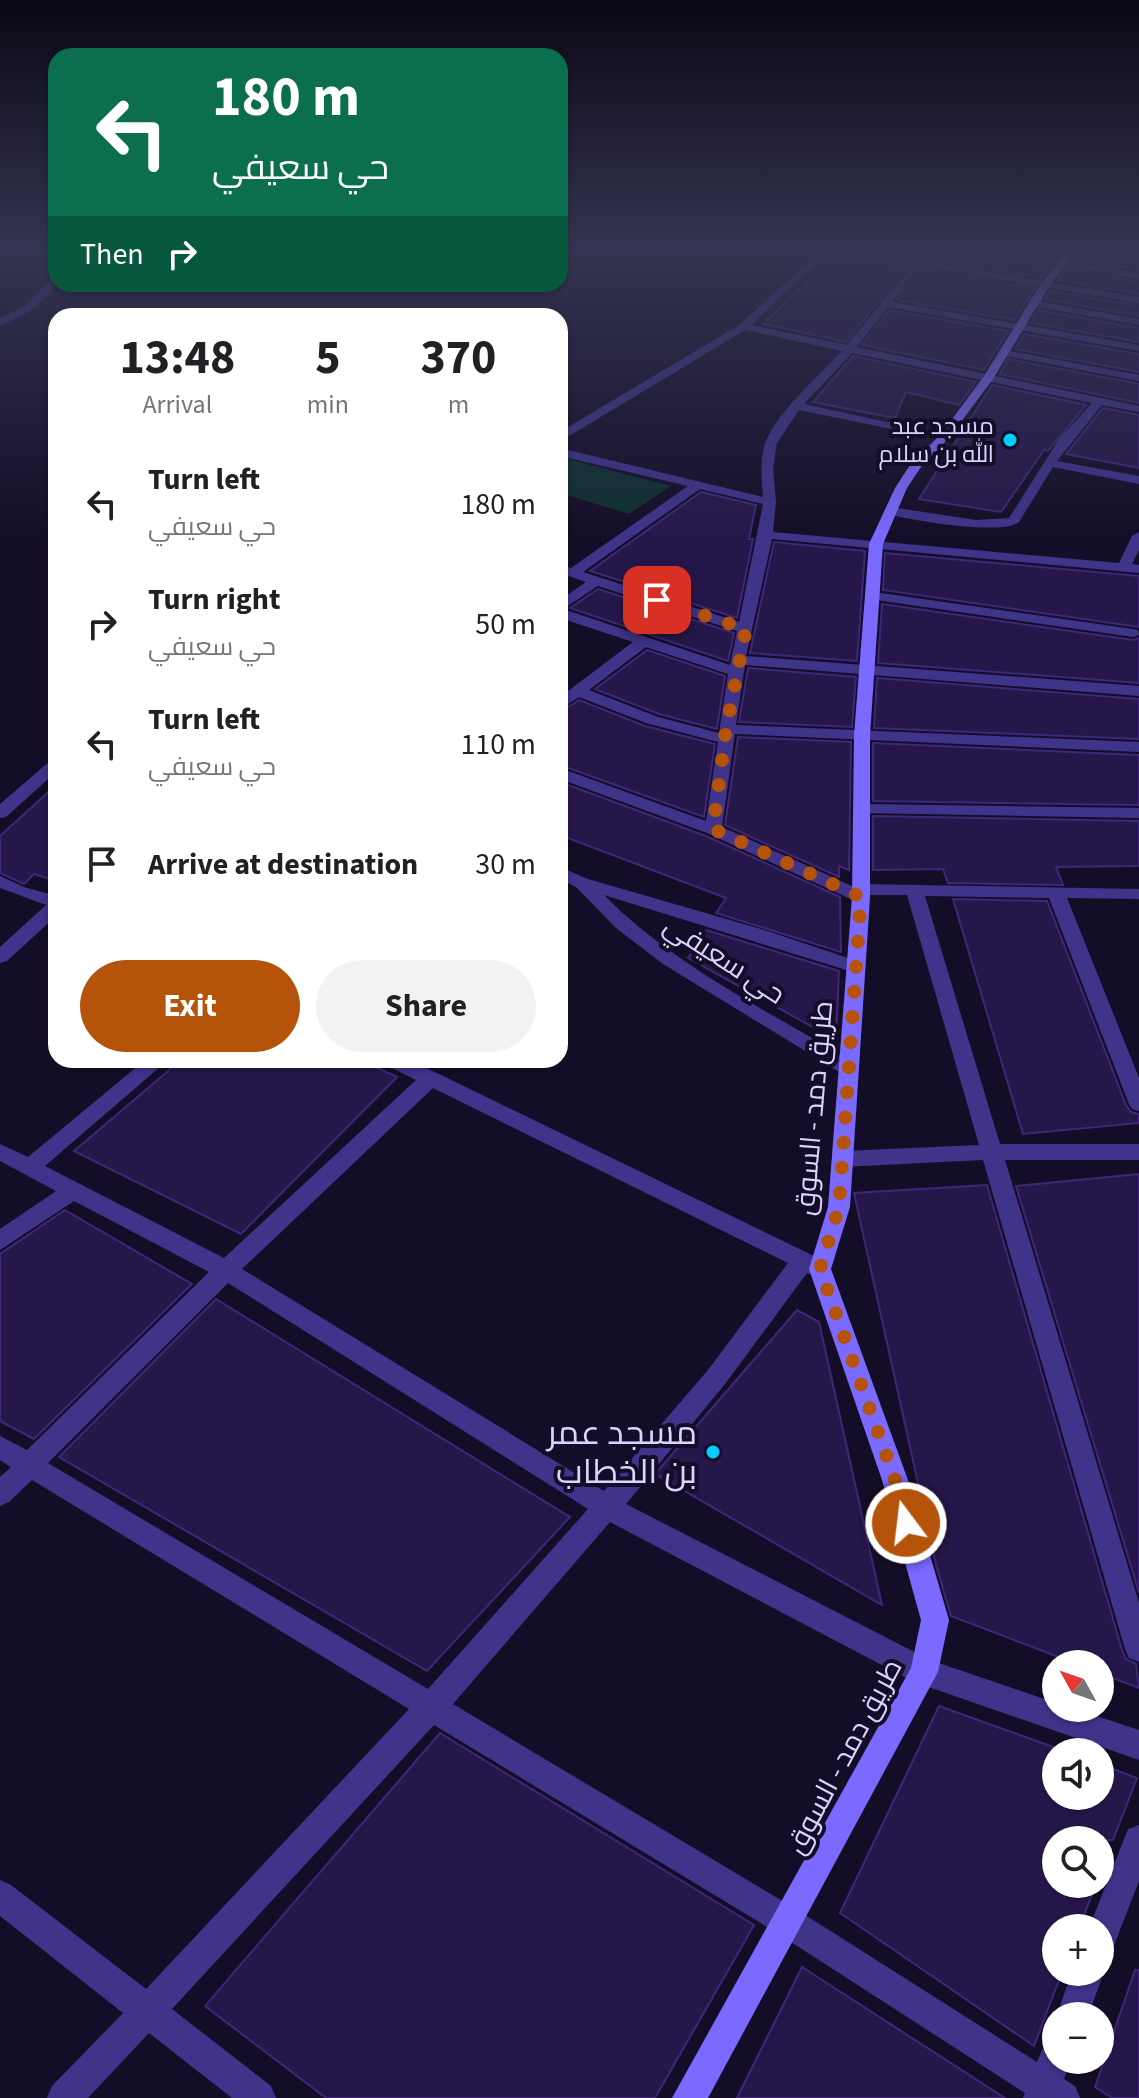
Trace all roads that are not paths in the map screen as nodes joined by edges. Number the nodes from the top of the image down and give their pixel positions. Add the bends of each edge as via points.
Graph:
1 (712, 346) edge
2 (830, 346) edge
3 (852, 346) edge
4 (1010, 346) edge
5 (849, 350) junction
6 (1005, 353) junction
7 (989, 377) junction
8 (1139, 378) edge
9 (1100, 400) junction
10 (796, 406) junction
11 (1139, 409) edge
12 (568, 432) edge
13 (945, 436) junction
14 (568, 454) edge
15 (1050, 463) junction
16 (1139, 480) edge
17 (695, 487) junction
18 (770, 502) junction
19 (891, 511) junction
20 (766, 535) junction
21 (1139, 536) edge
22 (876, 544) junction
23 (1124, 567) junction
24 (1139, 569) edge
25 (568, 570) edge
26 (568, 572) edge
27 (597, 580) junction
28 (874, 596) junction
29 (568, 600) edge
30 (568, 616) edge
31 (746, 629) junction
32 (1133, 633) dead end
33 (643, 642) junction
34 (737, 666) junction
35 (869, 668) junction
36 (578, 691) junction
37 (1139, 691) edge
38 (568, 698) edge
39 (725, 734) junction
40 (862, 735) junction
41 (1139, 747) edge
42 (48, 771) edge
43 (568, 776) edge
44 (864, 809) junction
45 (0, 813) edge
46 (1139, 813) edge
47 (713, 829) junction
48 (568, 876) edge
49 (0, 881) edge
50 (582, 883) junction
51 (914, 890) junction
52 (861, 893) junction
53 (1056, 894) junction
54 (1139, 894) edge
55 (48, 901) edge
56 (48, 912) edge
57 (0, 957) edge
58 (856, 967) junction
59 (148, 1068) edge
60 (410, 1068) edge
61 (848, 1068) junction
62 (431, 1078) junction
63 (1139, 1104) edge
64 (0, 1152) edge
65 (990, 1152) junction
66 (1139, 1152) edge
67 (843, 1159) junction
68 (30, 1167) junction
69 (73, 1190) junction
70 (0, 1241) edge
71 (812, 1265) junction
72 (226, 1270) junction
73 (0, 1447) edge
74 (31, 1463) junction
75 (0, 1494) edge
76 (607, 1507) junction
77 (1139, 1649) edge
78 (924, 1672) junction
79 (433, 1707) junction
80 (1139, 1745) edge
81 (1139, 1840) edge
82 (0, 1896) edge
83 (1111, 1914) edge
84 (788, 1922) junction
85 (148, 2011) junction
86 (1051, 2085) edge
87 (64, 2098) edge
88 (259, 2098) edge
89 (689, 2098) edge

1 - 12 street
2 - 5 street
3 - 5 street
4 - 6 main road, طريق دمد - السوق
5 - 7 street
5 - 10 street
6 - 7 main road, طريق دمد - السوق
6 - 8 street
7 - 9 street
7 - 13 main road, طريق دمد - السوق
9 - 11 street
9 - 15 street
10 - 13 street
10 - 18 street via 771,443
13 - 19 main road, طريق دمد - السوق via 916,465
14 - 17 street
15 - 16 street
15 - 19 street via 1008,524
17 - 18 street
17 - 25 street
18 - 20 street
19 - 22 main road, طريق دمد - السوق
20 - 22 street
20 - 31 street
21 - 23 street
22 - 23 street
22 - 28 main road, طريق دمد - السوق
23 - 24 street
26 - 27 street
27 - 29 street
27 - 31 street
28 - 32 street
28 - 35 main road, طريق دمد - السوق
30 - 33 street
31 - 34 street
33 - 34 street
33 - 36 street
34 - 35 street
34 - 39 street
35 - 37 street
35 - 40 main road, طريق دمد - السوق
36 - 38 street
36 - 39 street via 652,720
39 - 40 street
39 - 47 street
40 - 41 street
40 - 44 main road, طريق دمد - السوق
42 - 45 street
43 - 47 street
44 - 46 street
44 - 52 main road, طريق دمد - السوق
47 - 52 street
48 - 50 street
49 - 55 street
50 - 58 street
50 - 61 street, حي سعيفي via 622,924 670,960
51 - 52 street
51 - 53 street
51 - 65 street
52 - 58 main road, طريق دمد - السوق
53 - 54 street
53 - 63 street
56 - 57 street
58 - 61 main road, طريق دمد - السوق
59 - 68 street
60 - 62 street
61 - 67 main road, طريق دمد - السوق
62 - 71 street
62 - 72 street
64 - 68 street
65 - 66 street
65 - 67 street
65 - 77 street
67 - 71 main road, طريق دمد - السوق via 839,1207
68 - 69 street
69 - 70 street
69 - 72 street
71 - 76 street
71 - 78 main road, طريق دمد - السوق via 895,1480 935,1620
72 - 74 street
72 - 76 street
73 - 74 street
74 - 75 street
74 - 79 street
76 - 78 street
76 - 79 street
78 - 80 street
78 - 84 main road, طريق دمد - السوق
79 - 84 street
79 - 85 street
81 - 83 street
82 - 85 street
84 - 86 street
84 - 89 main road, طريق دمد - السوق
85 - 87 street
85 - 88 street

